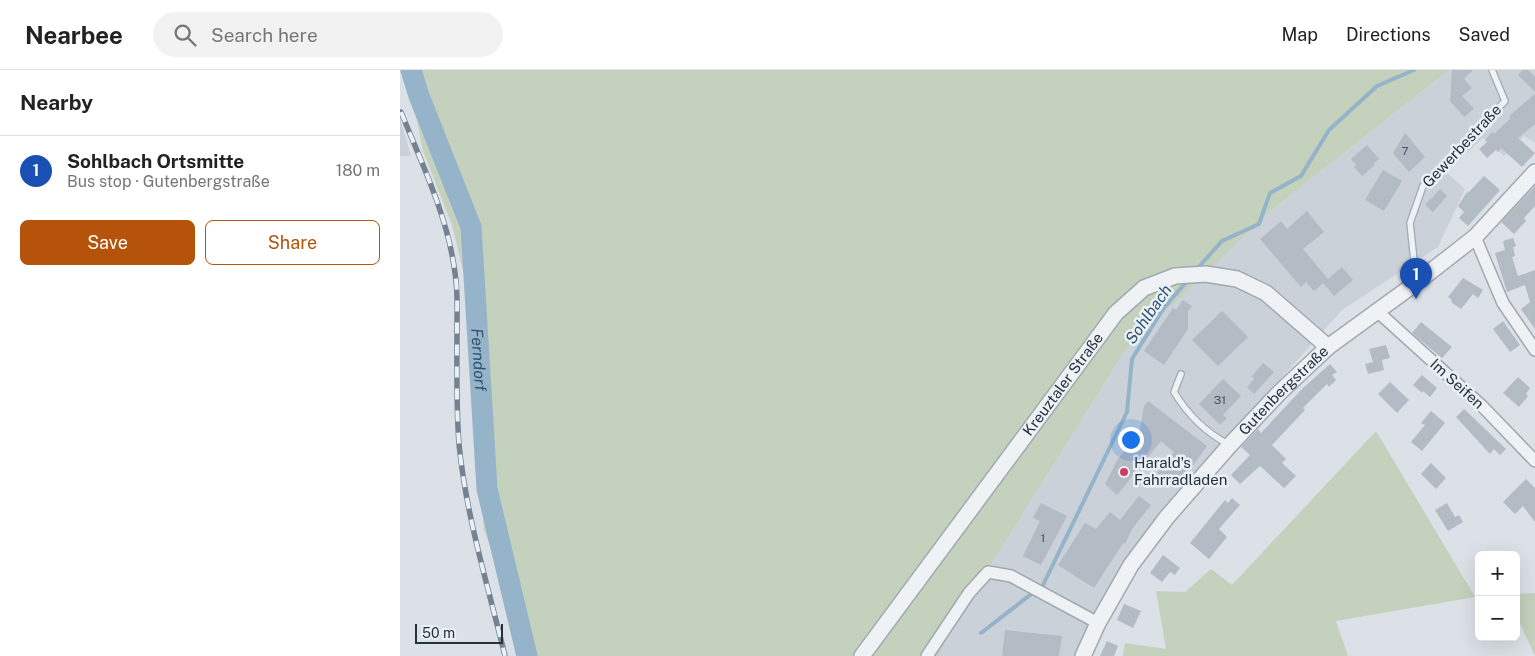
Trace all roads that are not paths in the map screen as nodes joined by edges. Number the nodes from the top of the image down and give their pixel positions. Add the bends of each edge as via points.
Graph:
1 (1492, 70) edge
2 (1535, 172) edge
3 (1475, 237) junction
4 (1416, 283) junction
5 (1376, 311) junction
6 (1328, 347) junction
7 (1535, 350) edge
8 (1181, 374) dead end
9 (1230, 445) junction
10 (1535, 461) edge
11 (1098, 623) junction
12 (862, 656) edge
13 (928, 656) edge
14 (1083, 656) edge

1 - 4 lane, Gewerbestraße via 1505,101 1423,186 1410,223
2 - 3 street, Gutenbergstraße
3 - 4 street, Gutenbergstraße
3 - 7 street via 1503,303
4 - 5 street, Gutenbergstraße
5 - 6 street, Gutenbergstraße
5 - 10 street, Im Seifen via 1482,407
6 - 9 street, Gutenbergstraße
6 - 12 street, Kreuztaler Straße via 1266,293 1237,278 1206,274 1175,276 1144,288 1116,313
8 - 9 lane via 1174,392 1186,411 1215,437
9 - 11 street, Gutenbergstraße via 1162,524 1132,565
11 - 13 street via 1011,576 988,572 969,593
11 - 14 street, Gutenbergstraße

